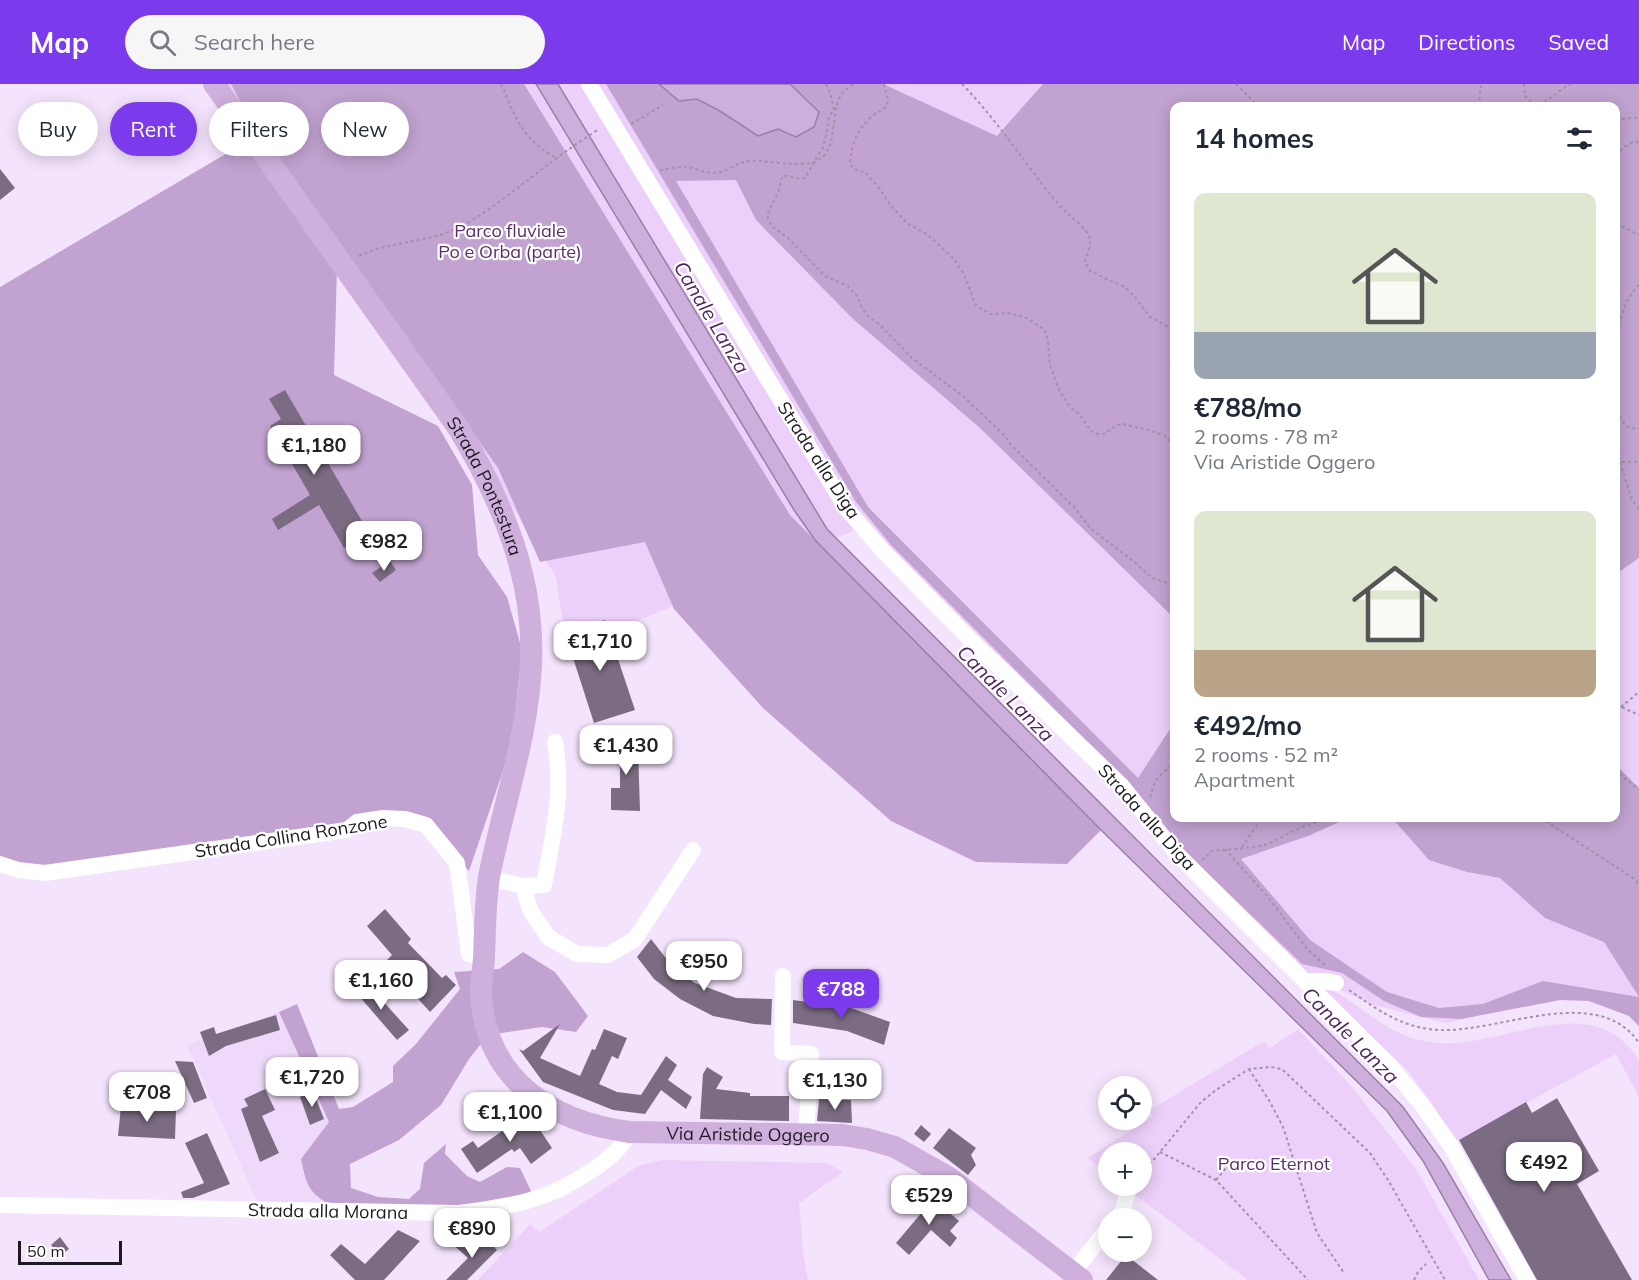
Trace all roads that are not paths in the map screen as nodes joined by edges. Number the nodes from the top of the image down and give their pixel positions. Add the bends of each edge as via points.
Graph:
1 (214, 84) edge
2 (590, 84) edge
3 (555, 741) dead end
4 (693, 850) dead end
5 (0, 864) edge
6 (489, 878) junction
7 (523, 886) junction
8 (484, 959) junction
9 (783, 976) dead end
10 (1305, 981) junction
11 (1336, 983) road end
12 (630, 1132) junction
13 (807, 1135) junction
14 (0, 1205) edge
15 (1098, 1243) edge
16 (1077, 1276) edge
17 (1527, 1280) edge

1 - 6 main road, Strada Pontestura via 459,429 498,503 523,572 531,630 528,706
2 - 10 street, Strada alla Diga via 611,129 642,172 846,508 891,559 1122,786 1193,870
3 - 7 street via 560,800 544,885
4 - 7 street via 635,939 608,955 577,954 548,937 530,910
5 - 8 street, Strada Collina Ronzone via 45,873 347,830 357,822 383,818 405,819 426,825 457,863 469,954
6 - 7 street
6 - 8 main road, Strada Pontestura
8 - 12 main road, Via Aristide Oggero via 481,995 487,1027 511,1075 551,1109 603,1129
9 - 13 street via 782,1052 812,1054
10 - 11 street
10 - 17 street, Strada alla Diga via 1390,1066 1422,1105 1449,1143
12 - 13 main road, Via Aristide Oggero
12 - 14 street, Strada alla Morana via 604,1162 549,1196 459,1213
13 - 16 main road, Via Aristide Oggero via 867,1139 920,1160 948,1176
15 - 16 street

